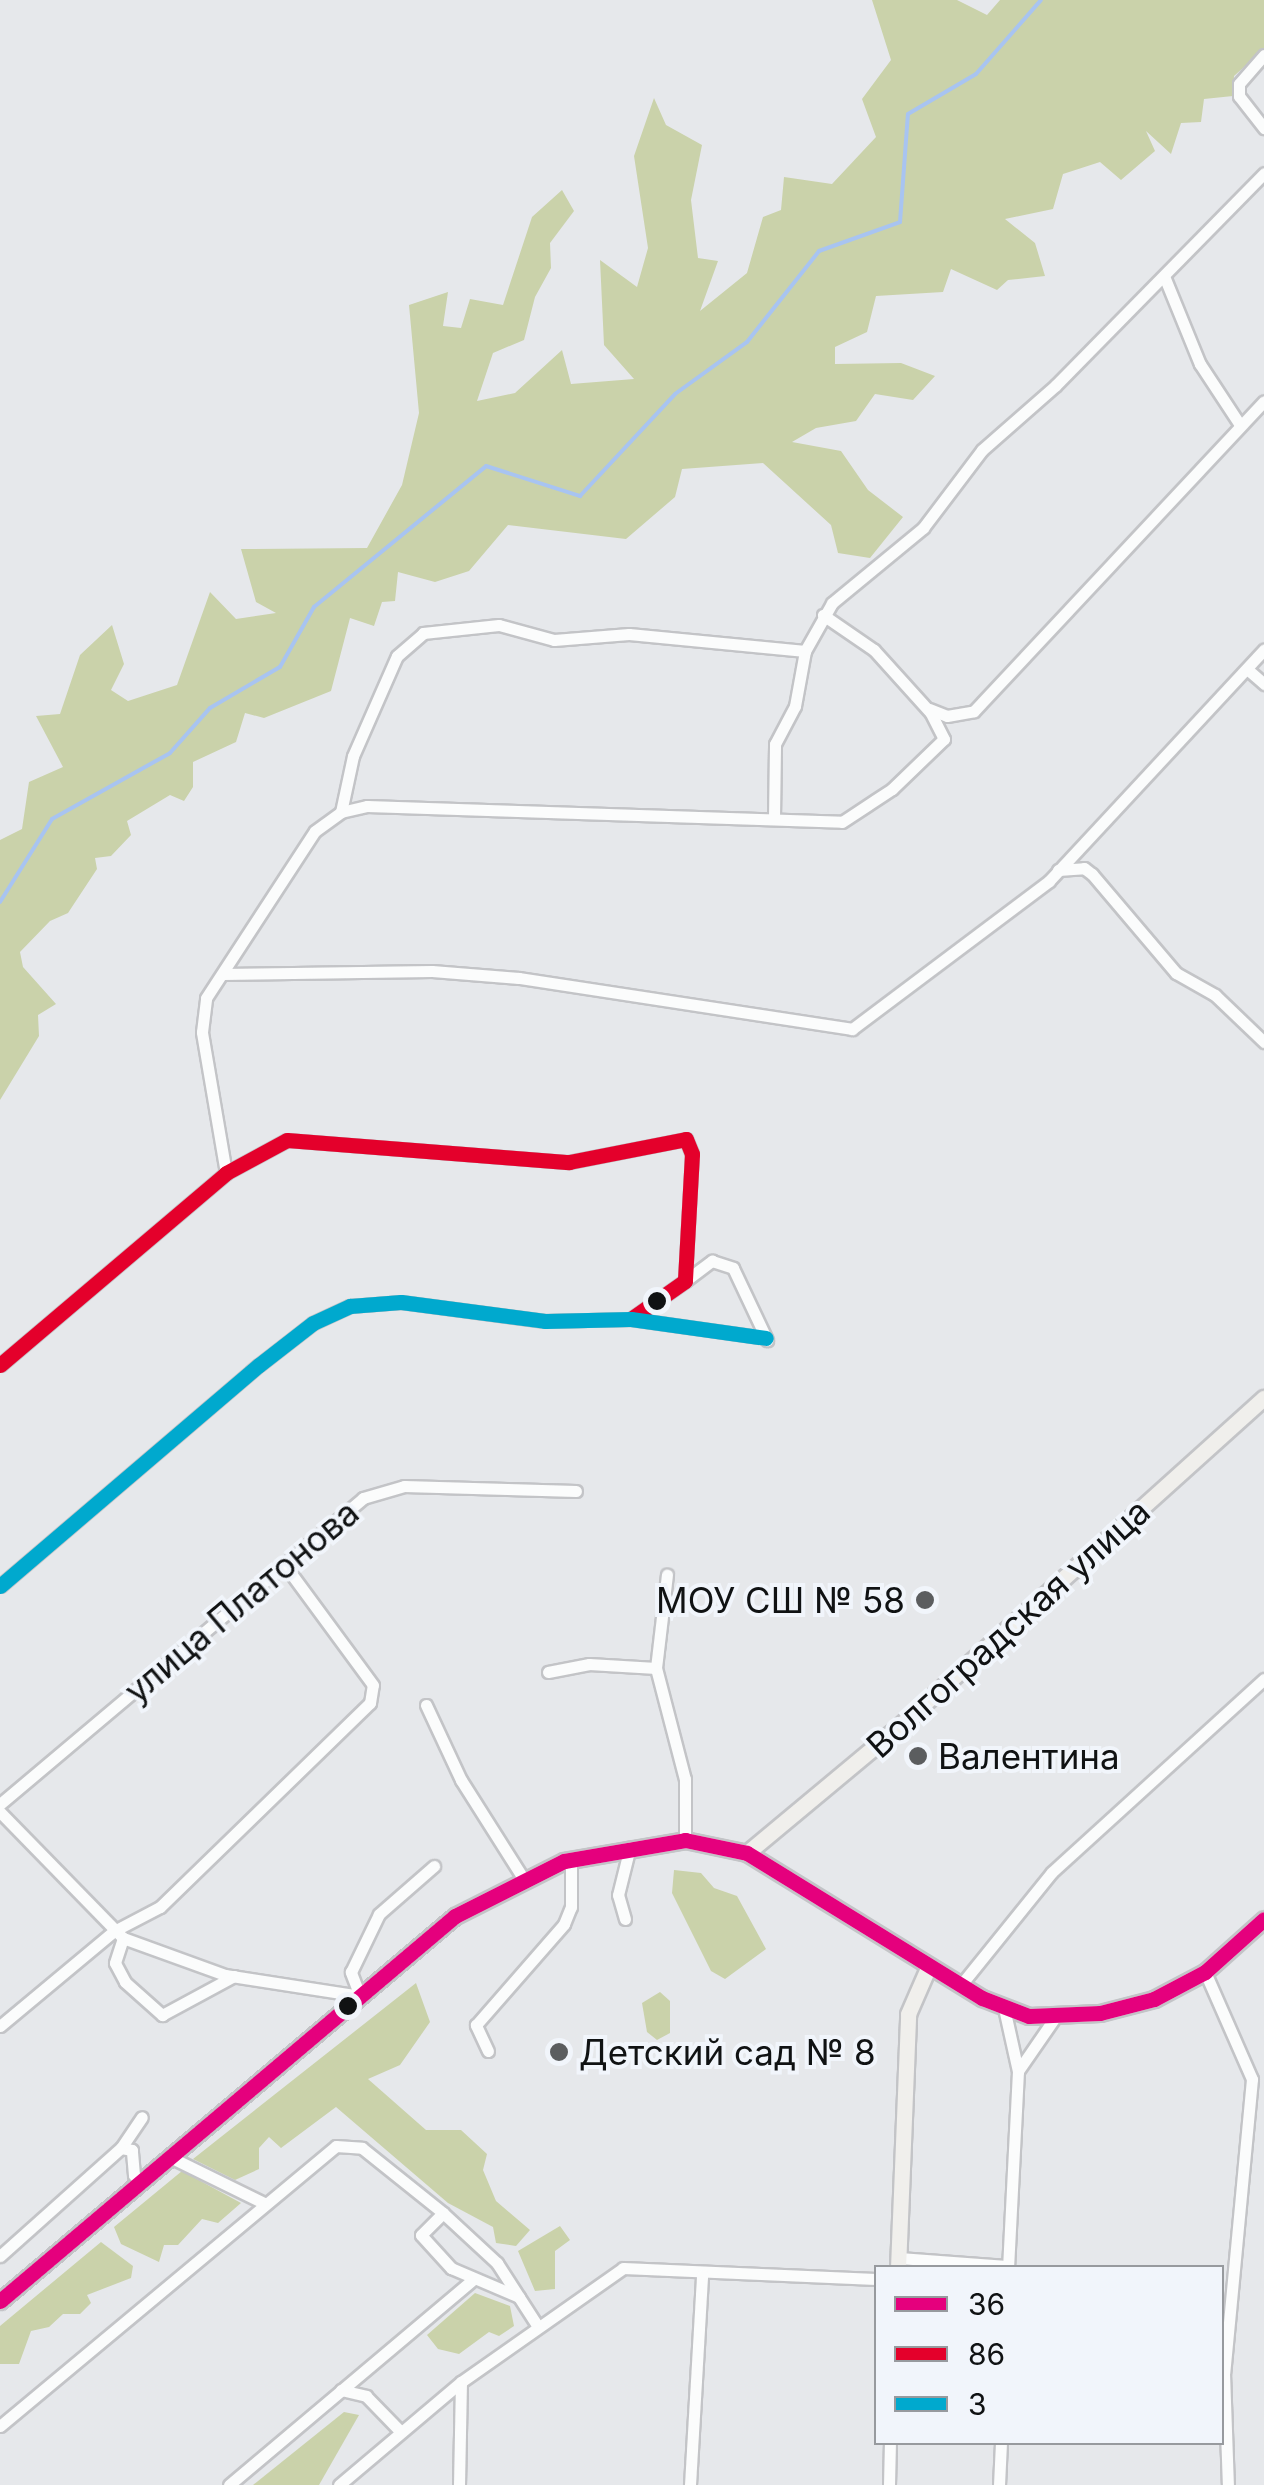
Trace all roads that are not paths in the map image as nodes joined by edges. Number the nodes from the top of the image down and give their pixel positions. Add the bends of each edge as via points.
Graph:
1 (1264, 56) edge
2 (1264, 128) edge
3 (1264, 174) edge
4 (1164, 276) junction
5 (1264, 401) edge
6 (1240, 425) junction
7 (823, 616) junction
8 (1264, 650) edge
9 (804, 651) junction
10 (1247, 669) junction
11 (1264, 684) edge
12 (926, 708) junction
13 (340, 812) junction
14 (774, 818) junction
15 (1089, 838) junction
16 (1058, 870) junction
17 (1092, 874) junction
18 (224, 974) junction
19 (1264, 1042) edge
20 (226, 1172) junction
21 (685, 1281) junction
22 (631, 1319) junction
23 (0, 1365) edge
24 (1264, 1398) edge
25 (576, 1491) dead end
26 (300, 1546) junction
27 (292, 1575) junction
28 (666, 1575) dead end
29 (0, 1586) edge
30 (250, 1592) junction
31 (656, 1668) junction
32 (548, 1672) dead end
33 (1264, 1679) edge
34 (426, 1705) dead end
35 (0, 1804) edge
36 (0, 1812) edge
37 (685, 1840) junction
38 (630, 1846) junction
39 (747, 1853) junction
40 (571, 1860) junction
41 (434, 1866) dead end
42 (523, 1878) junction
43 (625, 1919) dead end
44 (1264, 1920) edge
45 (118, 1935) junction
46 (930, 1966) junction
47 (1205, 1972) junction
48 (234, 1976) junction
49 (960, 1986) junction
50 (360, 1996) junction
51 (1004, 2008) junction
52 (1056, 2016) junction
53 (0, 2026) edge
54 (488, 2050) dead end
55 (1018, 2071) junction
56 (142, 2117) dead end
57 (121, 2148) junction
58 (170, 2157) junction
59 (140, 2182) junction
60 (264, 2202) junction
61 (443, 2213) junction
62 (0, 2256) edge
63 (898, 2263) edge
64 (953, 2265) edge
65 (1008, 2265) edge
66 (702, 2274) junction
67 (874, 2279) edge
68 (471, 2281) junction
69 (519, 2297) junction
70 (0, 2301) edge
71 (537, 2324) junction
72 (461, 2382) junction
73 (341, 2390) junction
74 (0, 2426) edge
75 (402, 2432) junction
76 (890, 2445) edge
77 (1000, 2445) edge
78 (229, 2485) edge
79 (338, 2485) edge
80 (459, 2485) edge
81 (690, 2485) edge
82 (888, 2485) edge
83 (999, 2485) edge
84 (1228, 2485) edge

1 - 2 street via 1240,84 1239,96
3 - 4 street
4 - 6 street via 1200,364
4 - 7 street via 982,450 923,528 841,590
5 - 6 street
6 - 12 street via 974,711 947,716
7 - 9 street
7 - 12 street via 874,650
8 - 10 street
9 - 13 street via 630,634 554,640 500,625 423,633 397,656 353,756
9 - 14 street via 795,706 772,754
10 - 11 street
10 - 15 street
12 - 14 street via 944,739 892,789 842,822
13 - 14 street via 368,806
13 - 18 street via 316,831
15 - 16 street
15 - 17 street via 1083,858
16 - 17 street via 1084,868
16 - 18 street via 852,1029 519,978 397,971
17 - 19 street via 1176,974 1215,995
18 - 20 street via 206,998 202,1032
20 - 21 street via 287,1140 570,1162 686,1139 692,1154
20 - 23 street
21 - 22 street
21 - 22 street via 712,1261 733,1268 767,1339
22 - 29 street via 546,1321 400,1302 329,1313
24 - 39 main road, Волгоградская улица via 909,1718
25 - 26 street, улица Платонова via 404,1486 363,1498
26 - 27 street via 287,1568
26 - 30 street, улица Платонова
27 - 30 street via 283,1570
27 - 45 street via 373,1685 370,1703 160,1907
28 - 31 street
30 - 35 street, улица Платонова
31 - 32 street via 589,1664
31 - 37 street via 685,1779
33 - 49 street via 1052,1872
34 - 42 street via 461,1780
36 - 45 street
37 - 38 main road
37 - 39 main road
38 - 40 main road
38 - 43 street via 618,1894
39 - 46 main road
40 - 42 main road
40 - 54 street via 571,1907 564,1924 476,2025
41 - 50 street via 379,1914 351,1972
42 - 50 main road via 456,1916
44 - 47 main road
45 - 48 street
45 - 48 street via 115,1963 125,1982 162,2015
45 - 53 street
46 - 49 main road
46 - 63 main road via 908,2014
47 - 52 main road via 1127,2009
47 - 84 street via 1252,2079 1224,2374
48 - 50 street
49 - 51 main road
50 - 58 main road
51 - 52 main road
51 - 55 street
52 - 55 street
55 - 65 street
56 - 57 street
57 - 59 street via 132,2150
57 - 62 street
58 - 59 main road
58 - 60 street
59 - 70 main road
60 - 61 street via 336,2146 362,2148
60 - 74 street
61 - 68 street via 421,2235
61 - 69 street via 497,2263
63 - 64 street
66 - 67 street
66 - 71 street via 646,2264 622,2268
66 - 81 street
68 - 69 street
68 - 73 street
69 - 71 street
71 - 72 street
72 - 75 street
72 - 80 street
73 - 75 street via 366,2396
73 - 78 street
75 - 79 street
76 - 82 street
77 - 83 street

